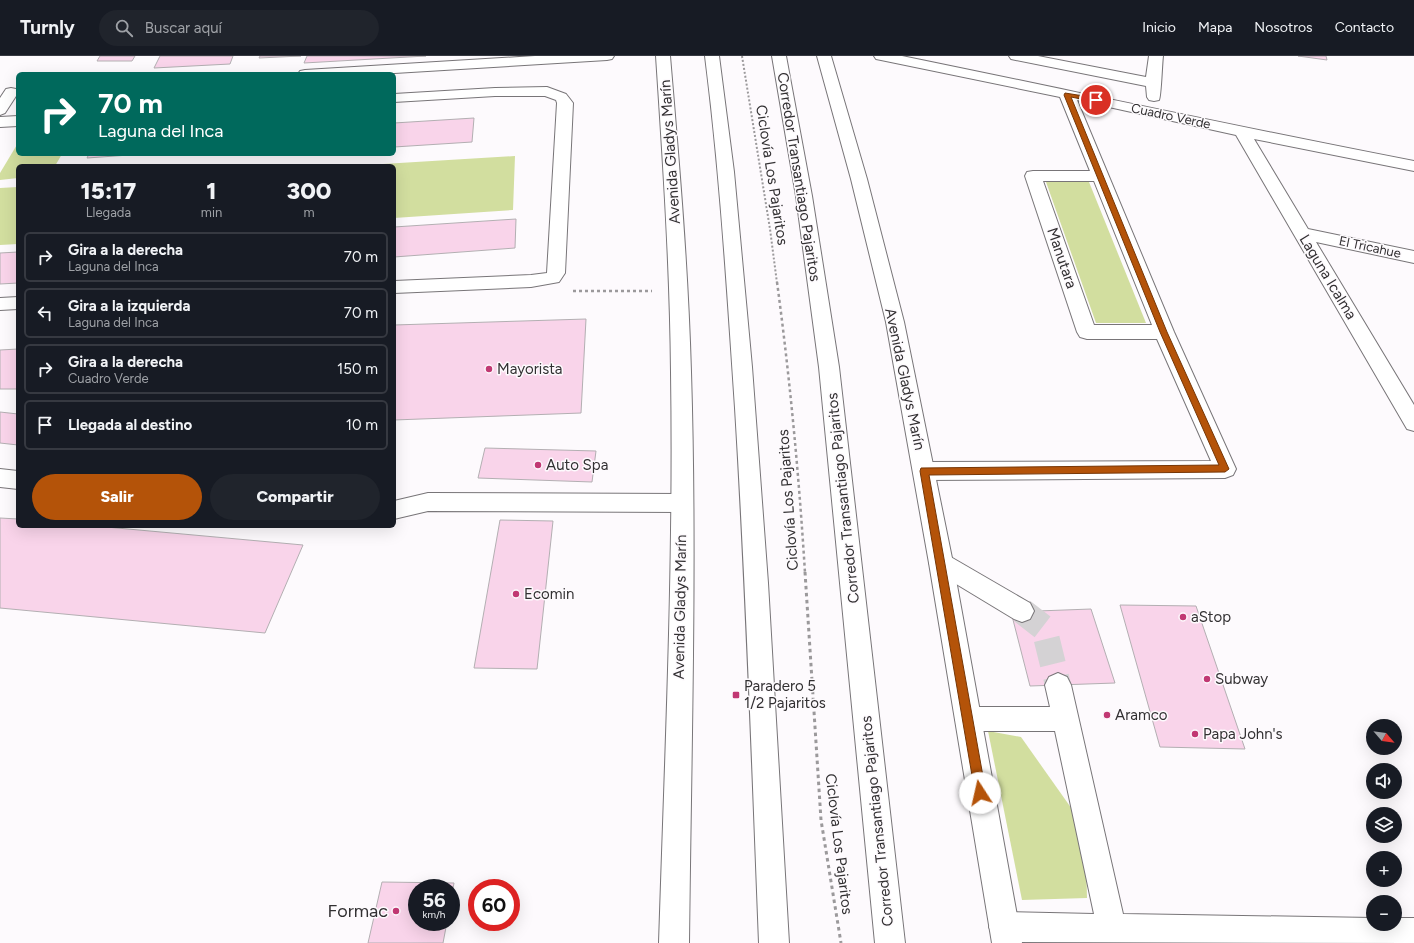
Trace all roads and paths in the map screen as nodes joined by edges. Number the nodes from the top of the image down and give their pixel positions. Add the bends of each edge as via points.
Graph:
1 (607, 56) edge
2 (663, 56) edge
3 (712, 56) edge
4 (742, 56) edge
5 (779, 56) edge
6 (824, 56) edge
7 (881, 56) edge
8 (1016, 56) edge
9 (1156, 56) edge
10 (339, 72) edge
11 (1153, 83) junction
12 (10, 92) edge
13 (1067, 95) junction
14 (396, 98) edge
15 (0, 110) edge
16 (1154, 112) junction
17 (16, 121) edge
18 (0, 122) edge
19 (1242, 132) junction
20 (1414, 166) edge
21 (1100, 176) junction
22 (1302, 233) junction
23 (1414, 257) edge
24 (531, 281) junction
25 (396, 287) edge
26 (679, 291) junction
27 (16, 303) edge
28 (0, 304) edge
29 (1164, 332) junction
30 (1414, 423) edge
31 (924, 471) junction
32 (0, 478) edge
33 (16, 480) edge
34 (682, 503) junction
35 (396, 510) edge
36 (941, 563) junction
37 (1022, 611) tunnel mouth
38 (1058, 685) tunnel mouth
39 (968, 719) junction
40 (1065, 719) junction
41 (1414, 933) edge
42 (1005, 935) edge
43 (1114, 936) edge
44 (674, 943) edge
45 (774, 943) edge
46 (841, 943) edge
47 (890, 943) edge

1 - 10 street
2 - 26 street, Avenida Gladys Marín
3 - 45 street via 733,245 745,414
4 - 46 path, Ciclovía Los Pajaritos via 770,229 786,350 799,481 821,820
5 - 47 street, Corredor Transantiago Pajaritos via 804,196 829,367
6 - 31 street, Avenida Gladys Marín via 895,322
7 - 13 street, Cuadro Verde
8 - 11 street
9 - 11 street
11 - 16 street
12 - 15 street
13 - 16 street, Cuadro Verde
13 - 21 street
14 - 24 street via 547,91 563,99 565,103 556,273 553,278
16 - 19 street, Cuadro Verde
17 - 18 street
19 - 20 street, Cuadro Verde
19 - 22 street, Laguna Icalma
21 - 29 street
21 - 29 street, Manutara via 1033,176 1087,332
22 - 23 street, El Tricahue
22 - 30 street, Laguna Icalma
24 - 25 street
24 - 26 path via 553,290
26 - 34 street, Avenida Gladys Marín
27 - 28 street
29 - 31 street via 1225,469
31 - 36 street, Avenida Gladys Marín
32 - 33 street
34 - 35 street via 428,502
34 - 44 street, Avenida Gladys Marín
36 - 37 street
36 - 39 street, Avenida Gladys Marín
38 - 40 street
39 - 40 street
39 - 42 street, Avenida Gladys Marín
40 - 43 street
41 - 43 street
42 - 43 street

